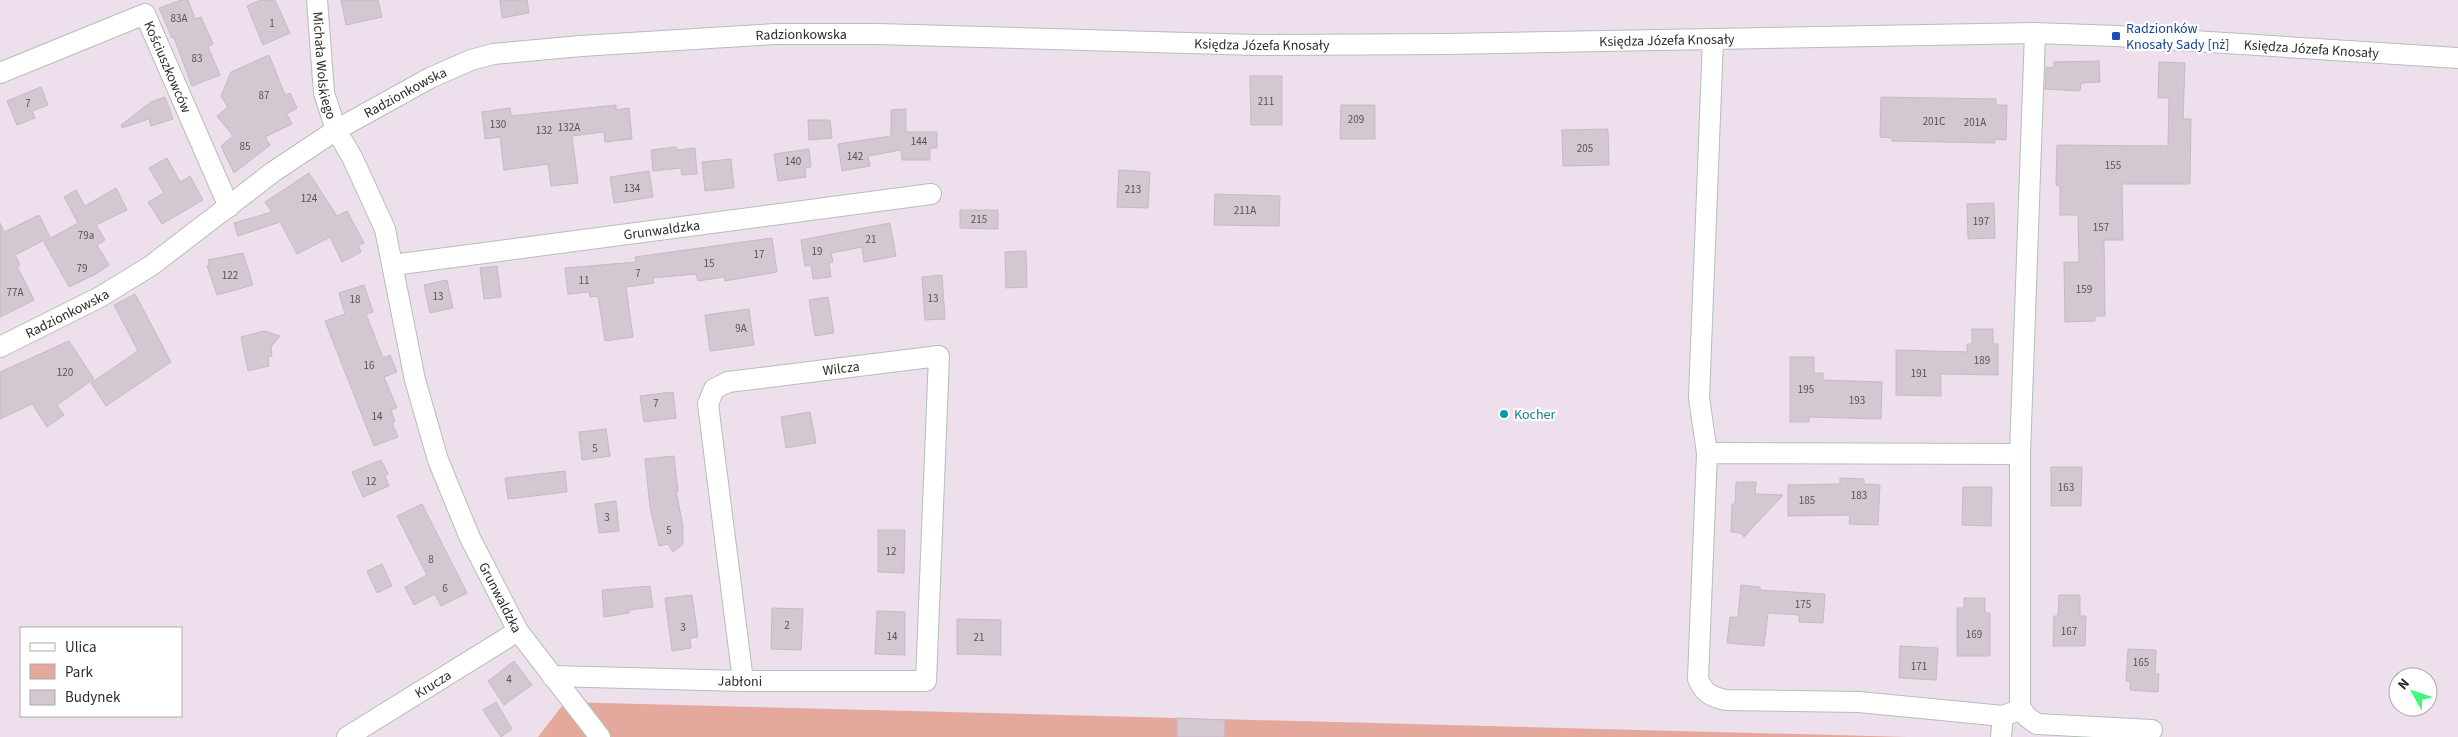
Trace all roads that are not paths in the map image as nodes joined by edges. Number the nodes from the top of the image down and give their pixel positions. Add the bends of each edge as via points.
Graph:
1 (317, 0) edge
2 (2035, 33) junction
3 (877, 34) joint
4 (1713, 39) junction
5 (2458, 58) edge
6 (0, 73) edge
7 (336, 130) junction
8 (931, 194) dead end
9 (229, 207) junction
10 (393, 265) junction
11 (0, 347) edge
12 (1707, 453) junction
13 (2020, 454) junction
14 (518, 630) junction
15 (552, 676) junction
16 (743, 680) junction
17 (926, 681) joint
18 (2012, 711) junction
19 (2152, 730) dead end
20 (347, 737) edge
21 (600, 737) edge
22 (2001, 737) edge

1 - 7 street, Michała Wolskiego via 324,93
2 - 4 street, Księdza Józefa Knosały
2 - 5 street, Księdza Józefa Knosały
2 - 13 street
3 - 4 street, Księdza Józefa Knosały via 1256,45
3 - 7 street, Radzionkowska via 721,36 493,54 430,78
4 - 12 street via 1699,398
6 - 9 street, Kościuszkowców via 145,14
7 - 9 street, Radzionkowska via 273,172
7 - 10 street, Grunwaldzka via 374,202
8 - 10 street, Grunwaldzka
9 - 11 street, Radzionkowska via 152,264 100,297
10 - 14 street, Grunwaldzka via 415,380 438,460 470,538
12 - 13 street
12 - 18 street via 1698,679 1704,691 1714,698 1726,700 1859,702
13 - 18 street
14 - 15 street, Grunwaldzka
14 - 20 street, Krucza
15 - 16 street, Jabłoni
15 - 21 street, Grunwaldzka
16 - 17 street, Jabłoni
16 - 17 street, Wilcza via 708,404 714,390 728,382 938,356
18 - 19 street via 2037,724
18 - 22 street

